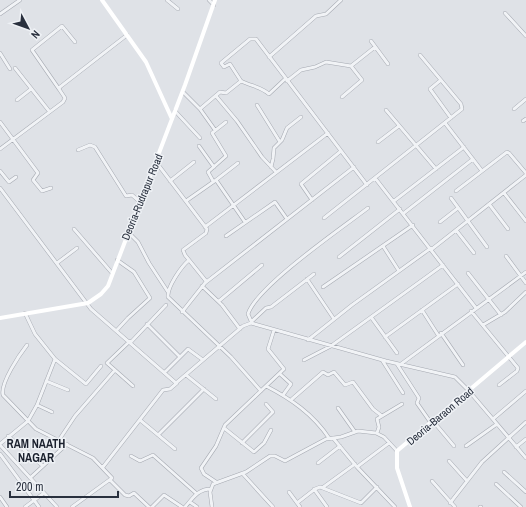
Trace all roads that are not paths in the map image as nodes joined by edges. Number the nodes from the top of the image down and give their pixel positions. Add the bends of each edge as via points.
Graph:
1 (20, 0) edge
2 (102, 0) edge
3 (167, 0) edge
4 (209, 0) edge
5 (341, 0) edge
6 (214, 2) edge
7 (178, 9) dead end
8 (505, 13) dead end
9 (0, 14) edge
10 (127, 35) junction
11 (526, 36) edge
12 (371, 41) dead end
13 (75, 42) dead end
14 (375, 47) junction
15 (0, 53) edge
16 (420, 55) dead end
17 (269, 56) junction
18 (388, 64) dead end
19 (351, 66) junction
20 (15, 68) dead end
21 (10, 69) dead end
22 (286, 80) junction
23 (441, 80) junction
24 (241, 81) junction
25 (31, 89) junction
26 (59, 90) junction
27 (183, 92) junction
28 (216, 96) junction
29 (342, 97) dead end
30 (526, 99) edge
31 (17, 100) dead end
32 (257, 105) dead end
33 (200, 109) junction
34 (514, 109) dead end
35 (386, 110) dead end
36 (49, 111) junction
37 (175, 111) junction
38 (301, 117) dead end
39 (451, 118) junction
40 (172, 119) junction
41 (0, 122) edge
42 (226, 122) dead end
43 (445, 123) junction
44 (399, 126) junction
45 (215, 130) junction
46 (328, 133) junction
47 (12, 138) junction
48 (200, 138) dead end
49 (280, 142) junction
50 (378, 142) dead end
51 (199, 146) dead end
52 (416, 146) junction
53 (464, 147) junction
54 (0, 149) edge
55 (78, 150) dead end
56 (341, 150) junction
57 (473, 159) junction
58 (156, 162) junction
59 (194, 162) dead end
60 (238, 163) dead end
61 (214, 167) junction
62 (271, 167) junction
63 (354, 167) junction
64 (436, 169) junction
65 (482, 171) junction
66 (0, 172) edge
67 (276, 172) junction
68 (526, 174) edge
69 (4, 176) junction
70 (16, 177) dead end
71 (375, 178) junction
72 (0, 180) edge
73 (215, 180) junction
74 (170, 181) junction
75 (367, 185) junction
76 (0, 188) edge
77 (50, 188) dead end
78 (456, 191) dead end
79 (4, 193) junction
80 (504, 193) junction
81 (0, 196) edge
82 (451, 198) dead end
83 (312, 200) junction
84 (186, 201) junction
85 (394, 201) junction
86 (140, 202) junction
87 (489, 204) junction
88 (233, 205) junction
89 (368, 208) dead end
90 (458, 208) junction
91 (400, 209) junction
92 (404, 214) junction
93 (324, 218) dead end
94 (287, 219) junction
95 (468, 221) junction
96 (526, 221) edge
97 (245, 222) junction
98 (440, 222) dead end
99 (413, 225) junction
100 (205, 227) junction
101 (508, 228) dead end
102 (74, 229) dead end
103 (456, 230) junction
104 (128, 232) junction
105 (226, 236) dead end
106 (383, 246) junction
107 (487, 247) dead end
108 (77, 248) dead end
109 (431, 249) junction
110 (474, 253) dead end
111 (506, 256) dead end
112 (339, 257) dead end
113 (117, 260) junction
114 (188, 260) junction
115 (57, 263) junction
116 (444, 265) junction
117 (262, 266) dead end
118 (399, 271) junction
119 (526, 272) edge
120 (112, 273) junction
121 (468, 273) dead end
122 (314, 274) dead end
123 (521, 276) junction
124 (307, 280) junction
125 (206, 282) junction
126 (526, 283) edge
127 (458, 284) junction
128 (202, 286) junction
129 (323, 287) dead end
130 (168, 292) junction
131 (526, 292) edge
132 (489, 298) junction
133 (219, 301) junction
134 (88, 304) junction
135 (166, 305) dead end
136 (476, 308) junction
137 (422, 310) junction
138 (471, 311) junction
139 (182, 312) junction
140 (25, 313) junction
141 (501, 315) junction
142 (371, 317) junction
143 (0, 318) edge
144 (334, 319) junction
145 (250, 322) junction
146 (147, 324) junction
147 (483, 325) junction
148 (240, 329) junction
149 (117, 330) junction
150 (274, 330) junction
151 (439, 334) junction
152 (386, 337) junction
153 (308, 340) junction
154 (130, 342) junction
155 (526, 342) edge
156 (28, 344) dead end
157 (219, 346) junction
158 (332, 346) junction
159 (397, 353) dead end
160 (180, 357) junction
161 (509, 357) junction
162 (55, 359) junction
163 (203, 360) junction
164 (304, 360) dead end
165 (382, 360) junction
166 (399, 364) junction
167 (101, 366) dead end
168 (463, 366) dead end
169 (114, 370) junction
170 (165, 372) junction
171 (186, 374) junction
172 (280, 374) junction
173 (46, 381) junction
174 (176, 383) junction
175 (499, 385) dead end
176 (133, 386) dead end
177 (266, 386) junction
178 (204, 389) junction
179 (68, 390) dead end
180 (261, 391) junction
181 (469, 391) junction
182 (526, 392) edge
183 (402, 393) dead end
184 (283, 395) junction
185 (216, 398) dead end
186 (292, 400) junction
187 (266, 404) dead end
188 (402, 404) dead end
189 (37, 405) junction
190 (338, 408) dead end
191 (52, 412) dead end
192 (382, 416) junction
193 (493, 419) junction
194 (140, 420) junction
195 (28, 421) junction
196 (432, 422) junction
197 (526, 422) edge
198 (497, 424) junction
199 (224, 428) junction
200 (272, 430) dead end
201 (355, 432) junction
202 (377, 433) junction
203 (158, 435) junction
204 (8, 436) junction
205 (508, 437) junction
206 (329, 438) junction
207 (333, 438) junction
208 (526, 439) edge
209 (59, 440) junction
210 (242, 443) junction
211 (389, 443) junction
212 (0, 444) edge
213 (67, 444) junction
214 (340, 446) junction
215 (454, 446) dead end
216 (466, 446) dead end
217 (516, 447) junction
218 (176, 449) dead end
219 (397, 451) junction
220 (0, 454) edge
221 (131, 456) dead end
222 (526, 458) edge
223 (449, 461) dead end
224 (318, 463) dead end
225 (43, 466) junction
226 (356, 466) junction
227 (103, 467) junction
228 (504, 472) dead end
229 (242, 474) junction
230 (30, 478) junction
231 (110, 480) junction
232 (432, 481) dead end
233 (467, 481) junction
234 (216, 482) junction
235 (496, 484) dead end
236 (377, 487) junction
237 (211, 488) junction
238 (322, 488) junction
239 (314, 489) junction
240 (289, 492) dead end
241 (526, 492) edge
242 (44, 493) junction
243 (197, 494) junction
244 (0, 497) edge
245 (35, 500) junction
246 (190, 502) junction
247 (297, 503) junction
248 (450, 503) junction
249 (7, 507) edge
250 (25, 507) edge
251 (39, 507) edge
252 (57, 507) edge
253 (72, 507) edge
254 (149, 507) edge
255 (152, 507) edge
256 (182, 507) edge
257 (185, 507) edge
258 (197, 507) edge
259 (212, 507) edge
260 (273, 507) edge
261 (300, 507) edge
262 (327, 507) edge
263 (394, 507) edge
264 (410, 507) edge
265 (455, 507) edge
266 (521, 507) edge

1 - 9 street
2 - 10 main road
3 - 7 street
4 - 6 street
5 - 17 street via 326,14 316,16
6 - 27 main road, Deoria-Rudrapur Road
8 - 11 street
10 - 26 street
10 - 40 main road via 146,62
12 - 14 street
13 - 26 street via 62,26 32,50
14 - 18 street
14 - 19 street
15 - 21 street
16 - 23 street
17 - 22 street
17 - 24 street via 253,38 222,61 223,66 232,66
19 - 22 street via 326,62 301,70
19 - 29 street via 362,80
20 - 25 street
22 - 24 street via 269,94 262,88 254,88
22 - 46 street
23 - 39 street via 430,89
23 - 39 street via 462,106 462,109
24 - 28 street via 226,93 220,92
25 - 31 street
25 - 36 street
26 - 36 street via 65,98 64,101
27 - 33 street
27 - 37 main road, Deoria-Rudrapur Road
28 - 33 street
28 - 62 street via 241,125
30 - 34 street
32 - 49 street
33 - 45 street
35 - 44 street
36 - 47 street
37 - 40 main road, Deoria-Rudrapur Road
37 - 48 street
38 - 49 street via 287,128
39 - 43 street
40 - 58 main road, Deoria-Rudrapur Road
41 - 47 street
42 - 45 street
43 - 52 street
43 - 53 street
44 - 50 street
44 - 52 street
45 - 61 street via 212,133 226,156
46 - 56 street
46 - 67 street
47 - 54 street
47 - 77 street via 38,173 33,180 42,191
49 - 62 street via 272,150 274,159
51 - 61 street
52 - 64 street
52 - 71 street
53 - 57 street
53 - 64 street
55 - 86 street via 87,146 95,148 126,196 132,195
56 - 63 street
56 - 83 street via 301,184
57 - 65 street
57 - 92 street
58 - 74 street
58 - 86 main road, Deoria-Rudrapur Road
59 - 74 street
60 - 73 street
61 - 73 street via 208,172
62 - 67 street
63 - 75 street
63 - 83 street
64 - 85 street
65 - 68 street via 508,152
65 - 78 street
66 - 69 street
67 - 88 street
68 - 80 street
69 - 70 street via 10,182
69 - 72 street
71 - 75 street
71 - 85 street
73 - 84 street
73 - 88 street
74 - 84 street
75 - 93 street
76 - 79 street
79 - 81 street
79 - 115 street
80 - 87 street
80 - 96 street
82 - 90 street
83 - 94 street
84 - 100 street
85 - 91 street
86 - 104 main road, Deoria-Rudrapur Road
87 - 95 street
87 - 101 street
88 - 97 street
88 - 100 street
89 - 145 street via 310,251 274,283 250,307
90 - 95 street
90 - 98 street
91 - 92 street
91 - 112 street
92 - 99 street
94 - 97 street via 275,202
94 - 125 street
95 - 103 street
95 - 107 street
97 - 105 street
99 - 106 street
99 - 109 street
100 - 114 street via 206,232 183,250
102 - 120 street
103 - 109 street
103 - 110 street
104 - 113 main road, Deoria-Rudrapur Road
104 - 130 street via 138,242
106 - 118 street
106 - 129 street
108 - 115 street
109 - 116 street
109 - 118 street
111 - 123 street
113 - 120 main road, Deoria-Rudrapur Road
113 - 149 street via 132,270 150,298
114 - 125 street
114 - 130 street
115 - 134 street
116 - 127 street
116 - 142 street
117 - 133 street
118 - 144 street
119 - 123 street
120 - 134 main road, Deoria-Rudrapur Road via 108,286
121 - 132 street
122 - 124 street
123 - 126 street
123 - 132 street
124 - 144 street
124 - 145 street
125 - 128 street
127 - 136 street
127 - 137 street
128 - 133 street
128 - 139 street
130 - 139 street via 169,298
131 - 141 street
132 - 136 street
132 - 141 street
133 - 148 street
134 - 140 main road
134 - 149 street
135 - 146 street
136 - 138 street
137 - 151 street
137 - 152 street
138 - 147 street
138 - 151 street
139 - 157 street
140 - 143 main road
140 - 162 street via 35,334
141 - 147 street
142 - 152 street
142 - 158 street
144 - 153 street
145 - 148 street
145 - 150 street
146 - 154 street
146 - 160 street
147 - 161 street
148 - 157 street
149 - 154 street
150 - 153 street
150 - 172 street via 268,349 284,368
151 - 166 street
151 - 168 street
152 - 159 street
153 - 158 street
154 - 169 street via 107,362
154 - 170 street
155 - 161 main road, Deoria-Baraon Road
156 - 195 street via 10,369 2,393
157 - 163 street
157 - 180 street
158 - 164 street
158 - 165 street
160 - 163 street via 190,349
160 - 170 street
161 - 175 street via 518,370
161 - 181 main road, Deoria-Baraon Road
162 - 167 street via 86,384
162 - 173 street
163 - 171 street
165 - 166 street
165 - 183 street
166 - 181 street via 455,377
166 - 196 street via 418,397 416,403
169 - 176 street
169 - 209 street via 75,416
170 - 174 street
171 - 174 street
171 - 178 street
172 - 177 street
172 - 184 street via 291,384
173 - 179 street
173 - 189 street
174 - 194 street via 170,389 163,390
177 - 180 street
177 - 184 street
178 - 185 street
178 - 203 street
180 - 199 street
181 - 193 street
181 - 196 main road, Deoria-Baraon Road
182 - 193 street
184 - 186 street
186 - 192 street via 324,372 328,375 334,372 345,385 353,382
186 - 206 street via 321,426
187 - 210 street via 273,412
188 - 192 street
189 - 191 street
189 - 195 street
190 - 201 street
192 - 202 street via 377,420
193 - 198 street
194 - 203 street
194 - 227 street
195 - 204 street
195 - 209 street via 36,429
196 - 215 street
196 - 219 main road, Deoria-Baraon Road
197 - 205 street
198 - 205 street
198 - 216 street
199 - 210 street
199 - 234 street via 201,468 204,474
200 - 210 street via 255,452
201 - 202 street
201 - 207 street
202 - 211 street
203 - 218 street
204 - 212 street
204 - 225 street
205 - 217 street
205 - 233 street
206 - 207 street
206 - 229 street via 285,461 270,456
207 - 214 street
208 - 217 street
209 - 213 street
211 - 219 street
211 - 226 street
212 - 230 street
213 - 225 street
213 - 227 street via 93,458
214 - 224 street
214 - 226 street
217 - 222 street
219 - 264 main road, Deoria-Baraon Road via 397,468
220 - 245 street
221 - 243 street via 140,461 153,455
223 - 233 street
225 - 230 street
226 - 236 street
226 - 238 street
227 - 231 street via 112,476
228 - 241 street
229 - 234 street
229 - 260 street
230 - 242 street
231 - 253 street
231 - 254 street via 125,495 134,493
232 - 248 street
233 - 248 street
234 - 237 street
235 - 266 street
236 - 238 street via 361,503
236 - 263 street
237 - 243 street
237 - 259 street
238 - 239 street
239 - 247 street
239 - 262 street
240 - 247 street
242 - 245 street
242 - 252 street
243 - 246 street
244 - 249 street
245 - 250 street
245 - 251 street
246 - 257 street
246 - 258 street
247 - 261 street
248 - 265 street
255 - 256 street via 164,495

